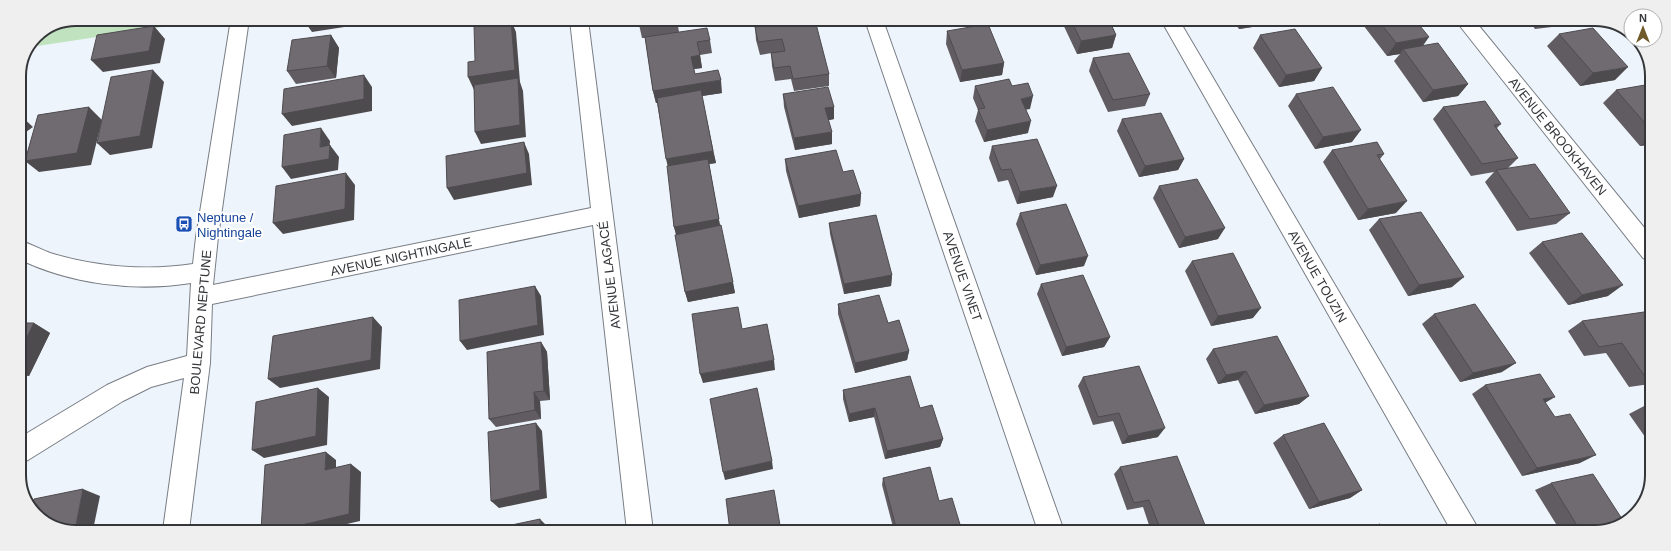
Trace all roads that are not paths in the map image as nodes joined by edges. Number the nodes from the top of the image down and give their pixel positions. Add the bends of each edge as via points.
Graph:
1 (239, 26) edge
2 (580, 26) edge
3 (876, 26) edge
4 (1173, 26) edge
5 (1469, 26) edge
6 (602, 214) junction
7 (1645, 245) edge
8 (26, 253) edge
9 (204, 272) junction
10 (201, 297) junction
11 (198, 364) junction
12 (26, 448) edge
13 (177, 525) edge
14 (639, 525) edge
15 (1049, 525) edge
16 (1462, 525) edge

1 - 9 street, BOULEVARD NEPTUNE
2 - 6 street, AVENUE LAGACÉ
3 - 15 street, AVENUE VINET
4 - 16 street, AVENUE TOUZIN
5 - 7 street, AVENUE BROOKHAVEN
6 - 10 street, AVENUE NIGHTINGALE
6 - 14 street, AVENUE LAGACÉ
8 - 9 street via 87,272 168,277
9 - 10 street, BOULEVARD NEPTUNE
10 - 11 street, BOULEVARD NEPTUNE
11 - 12 street via 147,378 115,393
11 - 13 street, BOULEVARD NEPTUNE

